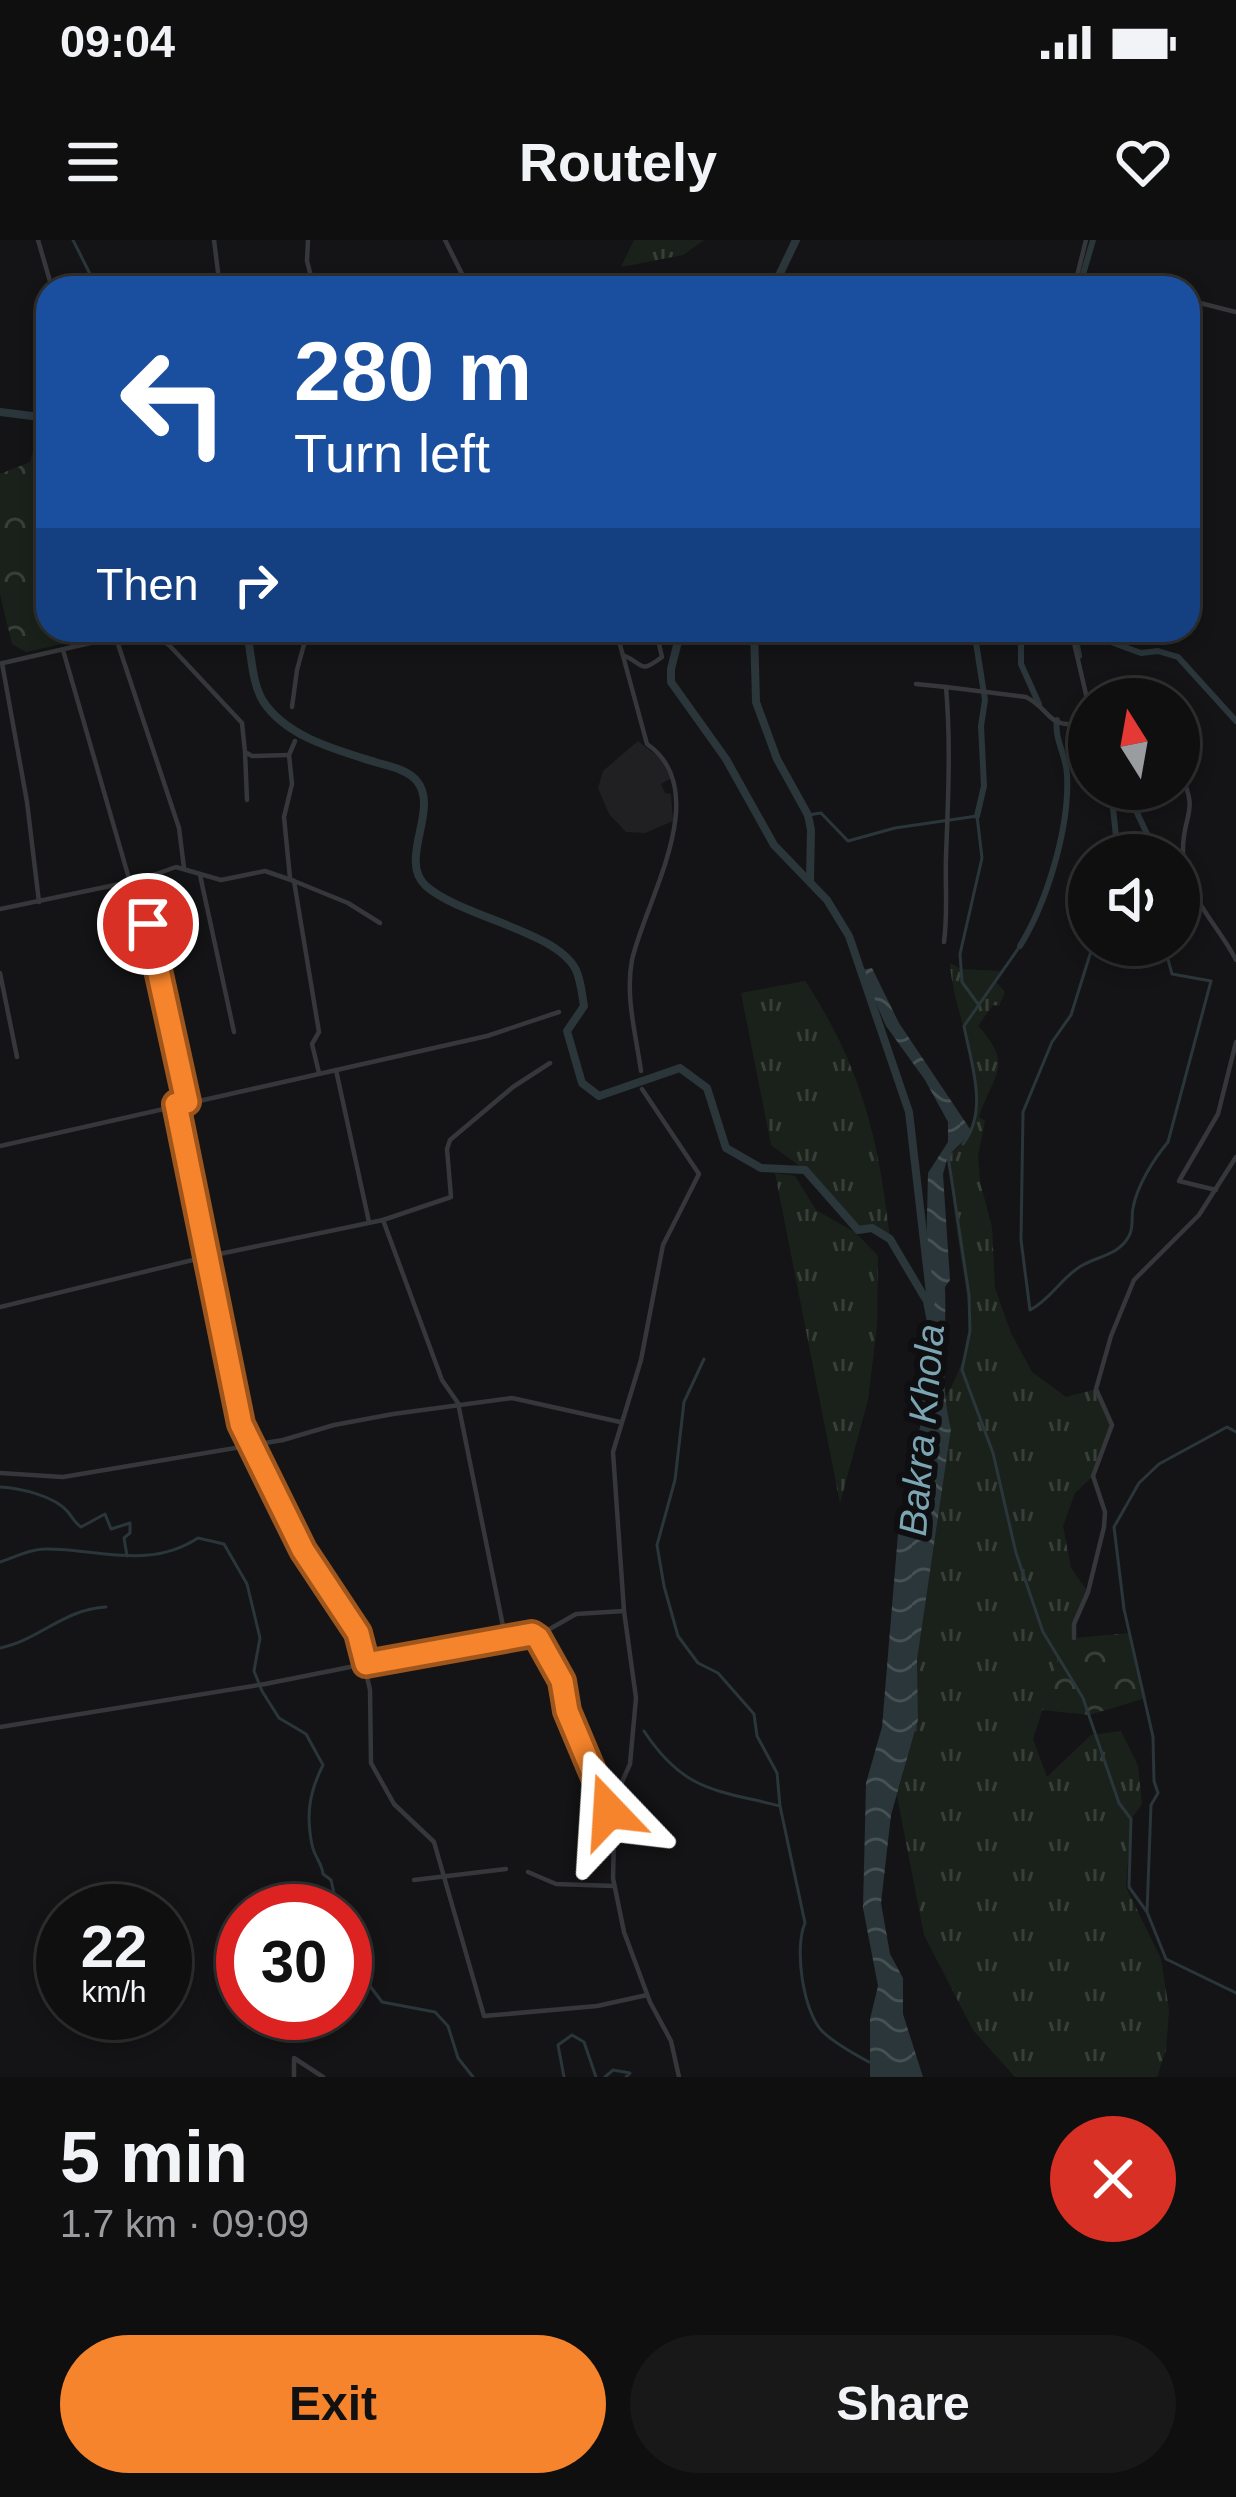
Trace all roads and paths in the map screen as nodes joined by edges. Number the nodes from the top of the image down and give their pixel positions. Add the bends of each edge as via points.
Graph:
1 (38, 240) edge
2 (214, 240) edge
3 (308, 240) edge
4 (445, 240) edge
5 (1086, 240) edge
6 (48, 276) edge
7 (218, 276) edge
8 (311, 276) edge
9 (463, 276) edge
10 (1077, 276) edge
11 (1200, 302) edge
12 (1236, 312) edge
13 (98, 642) edge
14 (117, 642) edge
15 (164, 642) edge
16 (308, 642) edge
17 (619, 642) edge
18 (659, 642) edge
19 (1074, 642) edge
20 (63, 650) junction
21 (623, 655) junction
22 (1, 663) edge
23 (1082, 678) edge
24 (916, 684) dead end
25 (946, 687) junction
26 (292, 707) dead end
27 (1068, 724) edge
28 (295, 741) dead end
29 (245, 752) junction
30 (289, 755) junction
31 (247, 800) dead end
32 (1191, 810) edge
33 (184, 868) junction
34 (200, 875) junction
35 (292, 879) junction
36 (139, 880) junction
37 (130, 882) junction
38 (39, 902) junction
39 (0, 909) edge
40 (380, 923) dead end
41 (944, 942) dead end
42 (1236, 961) edge
43 (0, 974) edge
44 (559, 1012) dead end
45 (234, 1032) dead end
46 (1236, 1042) edge
47 (17, 1057) dead end
48 (550, 1063) dead end
49 (336, 1070) junction
50 (641, 1071) dead end
51 (319, 1073) junction
52 (642, 1090) dead end
53 (187, 1102) junction
54 (176, 1104) junction
55 (0, 1146) edge
56 (1236, 1157) edge
57 (1216, 1190) junction
58 (383, 1220) junction
59 (369, 1222) junction
60 (205, 1257) junction
61 (0, 1307) edge
62 (458, 1403) junction
63 (620, 1422) junction
64 (252, 1446) junction
65 (0, 1473) edge
66 (624, 1611) junction
67 (532, 1634) junction
68 (505, 1636) junction
69 (1074, 1638) dead end
70 (366, 1664) junction
71 (0, 1726) edge
72 (609, 1811) junction
73 (506, 1869) dead end
74 (528, 1872) dead end
75 (443, 1877) junction
76 (413, 1880) dead end
77 (614, 1886) junction
78 (647, 1995) junction
79 (294, 2077) edge
80 (323, 2077) edge
81 (680, 2077) edge

1 - 6 street
2 - 7 street
3 - 8 street
4 - 9 street
5 - 10 street
11 - 12 street
13 - 20 street
14 - 33 street via 179,828
15 - 29 street via 242,723
16 - 26 street
17 - 21 street
18 - 21 street via 662,657 649,668
19 - 23 street
20 - 22 street
20 - 37 street
21 - 50 street via 647,744 670,770 677,823 632,962
22 - 38 street
24 - 25 street
25 - 27 street via 1026,697
25 - 41 street
28 - 30 street
29 - 30 street
29 - 31 street
30 - 35 street via 284,821
32 - 42 street via 1183,852 1192,891
33 - 34 street
33 - 36 street
34 - 35 street
34 - 45 street
35 - 40 street
35 - 51 street
36 - 37 street
36 - 53 street
37 - 38 street
38 - 39 street
43 - 47 street
44 - 49 street
46 - 57 street via 1218,1114 1179,1181
48 - 58 street via 450,1140 451,1197
49 - 51 street
49 - 59 street
51 - 53 street
52 - 63 street via 699,1174 663,1246
53 - 54 street
54 - 55 street
54 - 60 street
56 - 57 street
57 - 69 street via 1134,1280 1100,1371 1096,1389 1112,1425 1093,1476 1104,1527
58 - 59 street
58 - 62 street via 442,1380
59 - 60 street
60 - 61 street
60 - 64 street
62 - 63 street via 512,1398
62 - 64 street
62 - 68 street
63 - 66 street via 613,1464
64 - 65 street via 49,1479
64 - 70 street via 303,1550 358,1633
66 - 67 street via 576,1615
66 - 72 street via 636,1698 630,1764
67 - 68 street
67 - 72 street via 562,1681
68 - 70 street
70 - 71 street
70 - 75 street via 371,1763 394,1804 434,1842
72 - 77 street
73 - 75 street
74 - 77 street via 556,1884
75 - 76 street
75 - 78 street via 484,2016
77 - 78 street
78 - 81 street
79 - 80 street via 294,2058

